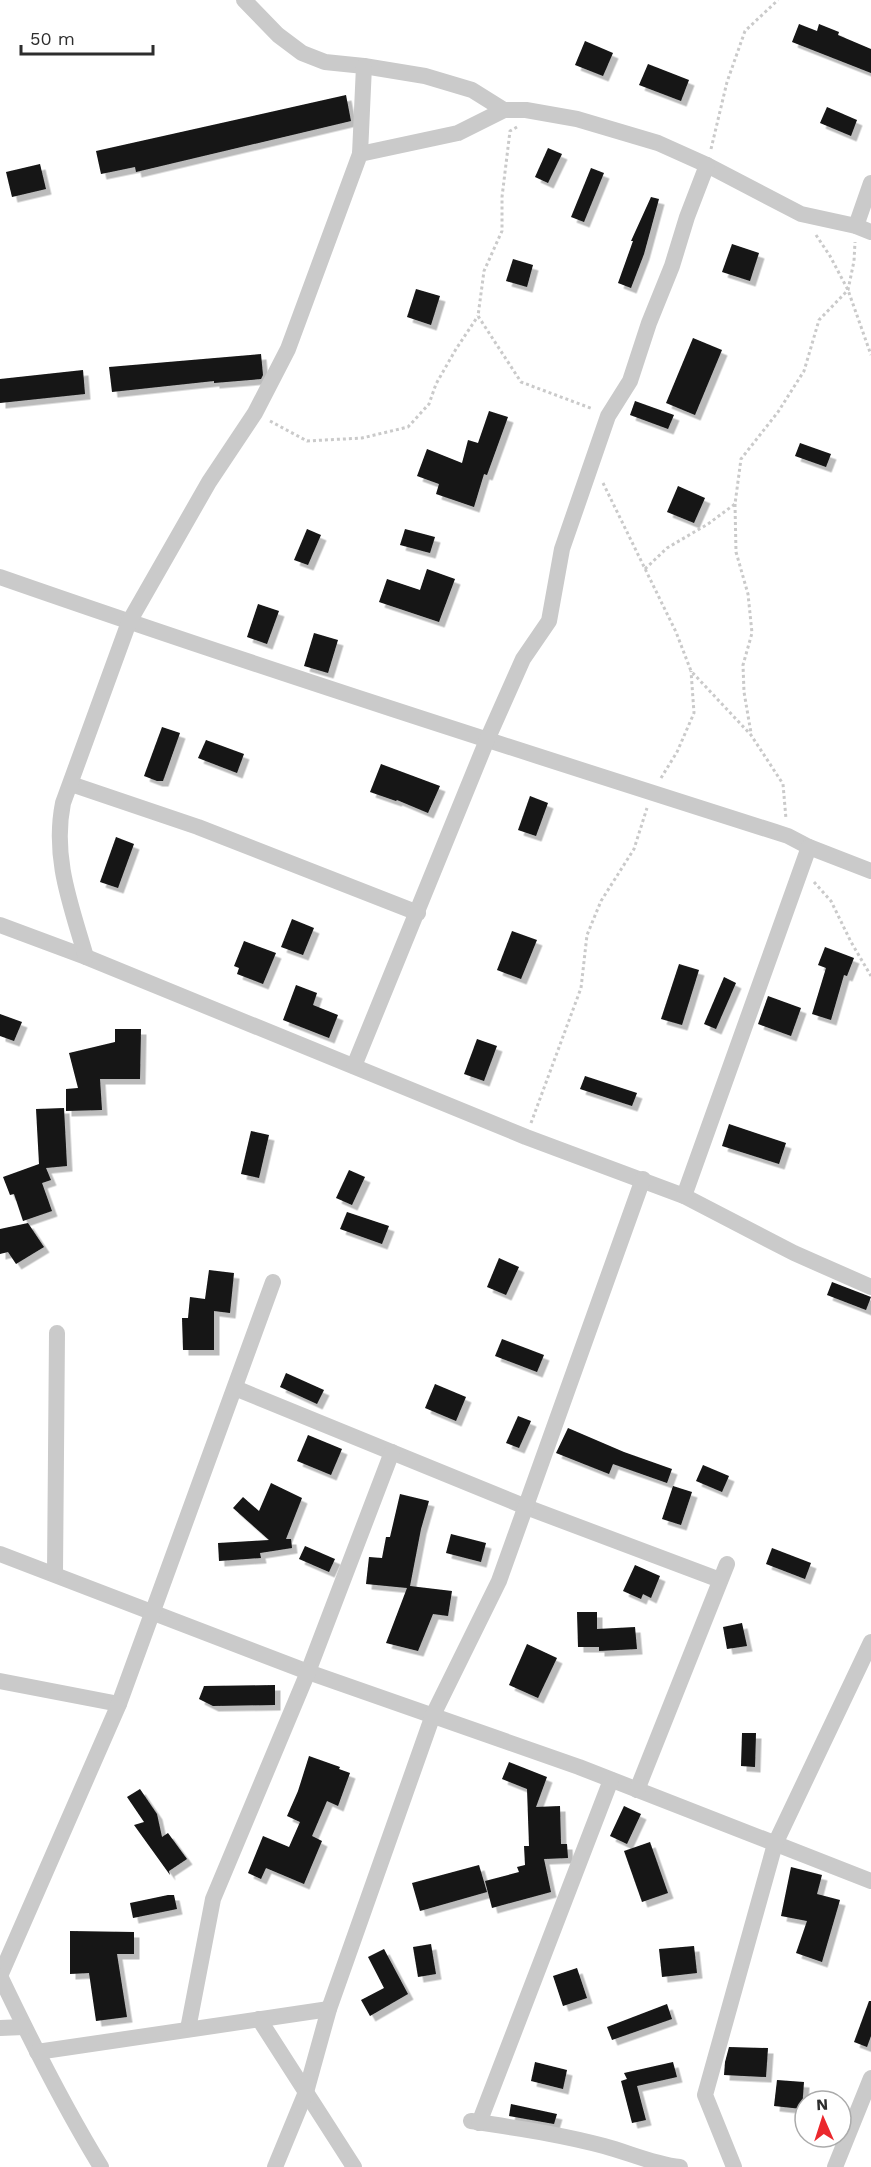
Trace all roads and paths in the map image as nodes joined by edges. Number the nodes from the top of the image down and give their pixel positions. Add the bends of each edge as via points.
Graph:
1 (244, 0) edge
2 (778, 0) edge
3 (364, 66) junction
4 (504, 110) junction
5 (518, 127) dead end
6 (360, 154) junction
7 (707, 165) junction
8 (871, 183) edge
9 (801, 214) junction
10 (863, 229) edge
11 (848, 291) junction
12 (478, 316) junction
13 (871, 355) edge
14 (255, 413) junction
15 (608, 416) junction
16 (593, 462) junction
17 (735, 504) junction
18 (645, 569) junction
19 (0, 577) edge
20 (129, 622) junction
21 (691, 671) junction
22 (751, 735) junction
23 (487, 740) junction
24 (70, 784) junction
25 (652, 792) junction
26 (788, 836) junction
27 (809, 847) junction
28 (801, 867) junction
29 (871, 871) edge
30 (418, 913) junction
31 (0, 925) edge
32 (86, 957) junction
33 (871, 976) edge
34 (354, 1066) junction
35 (526, 1137) junction
36 (643, 1179) junction
37 (684, 1196) junction
38 (273, 1282) dead end
39 (871, 1287) edge
40 (57, 1333) dead end
41 (235, 1388) junction
42 (392, 1452) junction
43 (526, 1507) junction
44 (0, 1554) edge
45 (727, 1564) dead end
46 (55, 1573) junction
47 (720, 1580) junction
48 (153, 1614) junction
49 (871, 1642) edge
50 (308, 1672) junction
51 (0, 1681) edge
52 (119, 1704) junction
53 (433, 1715) junction
54 (611, 1780) junction
55 (637, 1790) junction
56 (775, 1844) junction
57 (871, 1881) edge
58 (0, 1976) edge
59 (329, 2009) junction
60 (259, 2019) junction
61 (24, 2027) junction
62 (0, 2028) edge
63 (188, 2029) junction
64 (37, 2052) junction
65 (871, 2078) edge
66 (306, 2092) junction
67 (77, 2129) junction
68 (87, 2167) edge
69 (100, 2167) edge
70 (275, 2167) edge
71 (354, 2167) edge
72 (680, 2167) edge
73 (734, 2167) edge
74 (835, 2167) edge

1 - 3 street via 302,53 326,62
2 - 7 path via 745,31 727,82
3 - 4 street via 425,76 472,90
3 - 6 street
4 - 6 street via 458,133
4 - 7 street via 577,118 658,143
5 - 12 path via 510,131 501,197 502,231 484,271
6 - 14 street via 288,349
7 - 9 street
7 - 15 street via 630,381
8 - 10 street
9 - 10 street
9 - 11 path
10 - 11 path
11 - 13 path
11 - 17 path via 819,320 804,371 741,459
12 - 14 path via 446,366 429,404 408,427 362,438 308,441
12 - 15 path via 521,382
14 - 20 street via 209,482
15 - 16 street
16 - 18 path
16 - 23 street via 562,549 549,621 523,659
17 - 18 path via 667,548
17 - 22 path via 736,552 748,594 752,633 743,665
18 - 21 path
19 - 20 street
20 - 23 street
20 - 24 street
21 - 22 path
21 - 25 path via 694,713 677,752
22 - 26 path via 783,784
23 - 25 street
23 - 30 street
24 - 30 street via 198,827
24 - 32 street via 58,825 60,861
25 - 26 street
25 - 35 path via 634,849 601,901 587,935 581,988
26 - 27 street
27 - 28 street
27 - 29 street
28 - 33 path via 831,901
28 - 37 street
30 - 34 street
31 - 32 street
32 - 34 street
34 - 35 street
35 - 36 street
36 - 37 street
36 - 43 street
37 - 39 street via 794,1253
38 - 41 street
40 - 46 street
41 - 42 street
41 - 48 street
42 - 43 street
42 - 50 street
43 - 47 street
43 - 53 street via 499,1581
44 - 46 street
45 - 47 street
46 - 48 street
47 - 55 street
48 - 50 street
48 - 52 street
49 - 56 street
50 - 53 street
50 - 63 street via 213,1899
51 - 52 street
52 - 58 street
53 - 54 street
53 - 59 street
54 - 55 street
54 - 72 street via 474,2122 604,2146 660,2165
55 - 56 street
56 - 57 street
56 - 73 street via 705,2095
58 - 61 street
59 - 60 street
59 - 66 street
60 - 63 street
60 - 66 street
61 - 62 street
61 - 64 street
63 - 64 street
64 - 67 street
65 - 74 street
66 - 70 street
66 - 71 street
67 - 68 street
67 - 69 street

